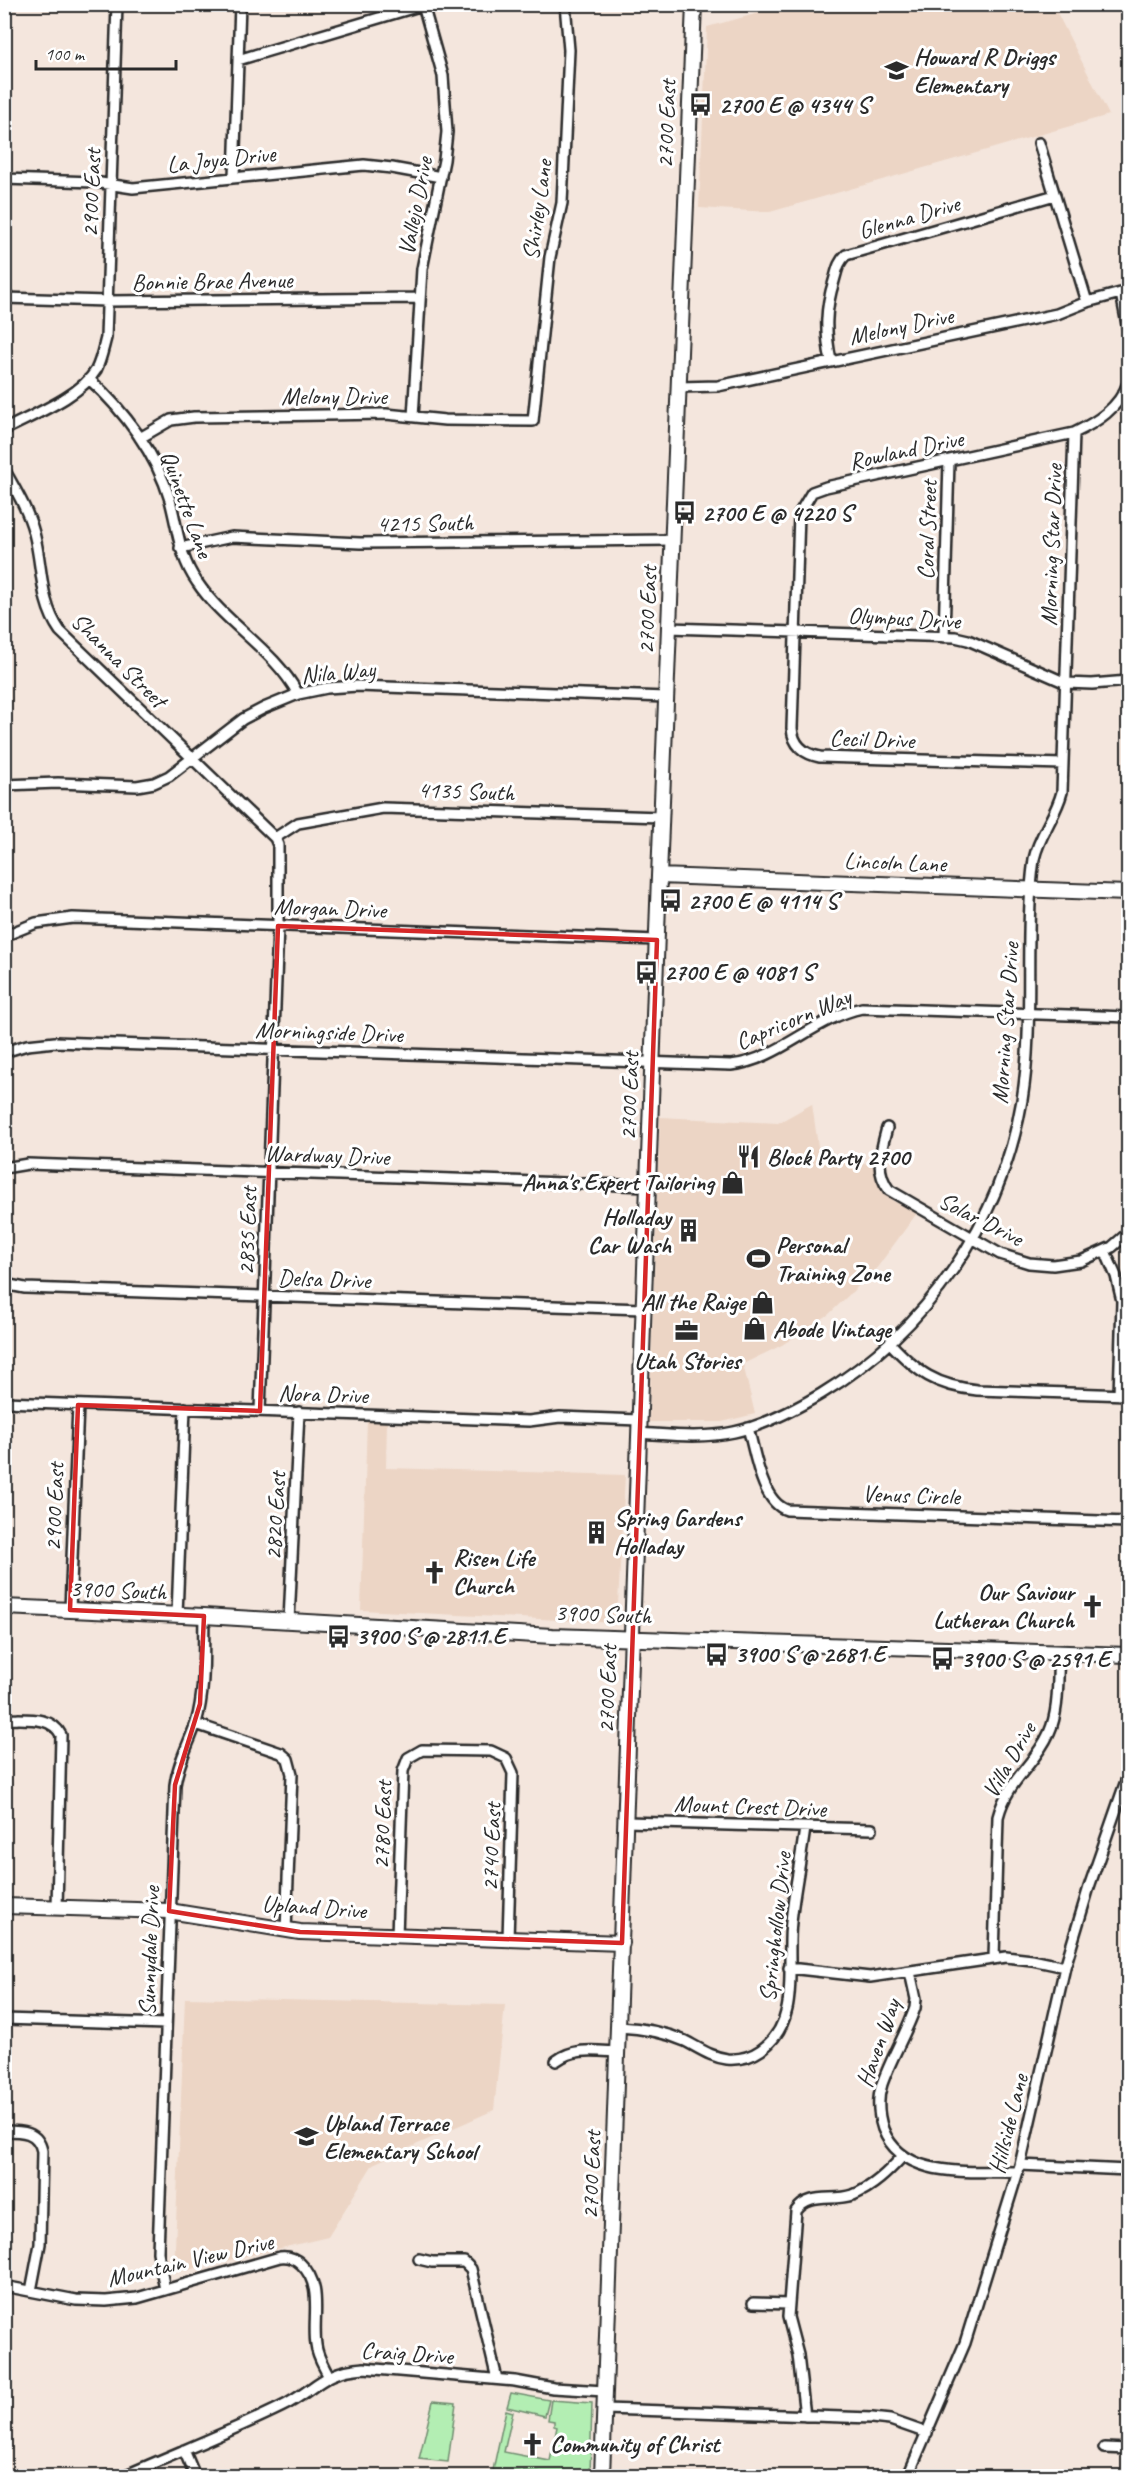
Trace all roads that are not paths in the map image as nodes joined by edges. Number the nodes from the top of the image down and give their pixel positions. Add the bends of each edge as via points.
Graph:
1 (117, 4) edge
2 (240, 4) edge
3 (565, 4) edge
4 (694, 4) edge
5 (424, 5) edge
6 (238, 60) junction
7 (1038, 143) dead end
8 (234, 177) junction
9 (441, 177) junction
10 (4, 179) edge
11 (111, 185) junction
12 (1055, 195) junction
13 (1125, 292) edge
14 (4, 298) edge
15 (420, 298) junction
16 (107, 301) junction
17 (1088, 302) junction
18 (1128, 330) edge
19 (831, 361) junction
20 (89, 379) junction
21 (1128, 383) edge
22 (678, 387) junction
23 (413, 417) junction
24 (533, 421) joint
25 (4, 430) edge
26 (1074, 434) junction
27 (140, 438) junction
28 (949, 461) junction
29 (4, 469) edge
30 (672, 540) junction
31 (180, 548) junction
32 (669, 628) junction
33 (795, 632) junction
34 (944, 637) junction
35 (1128, 681) edge
36 (1066, 683) junction
37 (298, 694) junction
38 (666, 697) junction
39 (191, 758) junction
40 (1063, 765) junction
41 (4, 785) edge
42 (662, 817) junction
43 (275, 838) junction
44 (659, 876) junction
45 (1032, 890) junction
46 (1128, 893) edge
47 (278, 926) junction
48 (4, 936) edge
49 (657, 939) junction
50 (1028, 1014) junction
51 (1128, 1017) edge
52 (274, 1049) junction
53 (4, 1052) edge
54 (653, 1063) junction
55 (887, 1128) dead end
56 (4, 1168) edge
57 (269, 1173) junction
58 (648, 1186) junction
59 (1128, 1233) edge
60 (973, 1239) junction
61 (1105, 1251) junction
62 (4, 1284) edge
63 (264, 1296) junction
64 (643, 1310) junction
65 (890, 1343) junction
66 (1124, 1395) edge
67 (4, 1402) edge
68 (78, 1405) junction
69 (185, 1408) junction
70 (260, 1411) junction
71 (299, 1412) junction
72 (639, 1427) junction
73 (748, 1428) junction
74 (1128, 1522) edge
75 (4, 1607) edge
76 (70, 1610) junction
77 (177, 1615) junction
78 (204, 1616) junction
79 (289, 1621) junction
80 (632, 1638) junction
81 (1059, 1653) junction
82 (1128, 1655) edge
83 (4, 1719) edge
84 (196, 1724) junction
85 (412, 1754) joint
86 (1128, 1775) edge
87 (1116, 1808) junction
88 (1127, 1808) edge
89 (626, 1822) junction
90 (805, 1828) junction
91 (872, 1829) dead end
92 (4, 1906) edge
93 (57, 1908) junction
94 (169, 1911) junction
95 (286, 1931) junction
96 (397, 1935) junction
97 (508, 1939) junction
98 (622, 1943) junction
99 (993, 1958) junction
100 (1065, 1967) junction
101 (789, 1968) junction
102 (910, 1972) junction
103 (4, 2019) edge
104 (166, 2024) junction
105 (619, 2027) junction
106 (618, 2052) junction
107 (556, 2061) dead end
108 (4, 2131) edge
109 (902, 2157) junction
110 (1019, 2168) junction
111 (1128, 2170) edge
112 (419, 2259) dead end
113 (4, 2286) edge
114 (165, 2290) junction
115 (31, 2291) junction
116 (753, 2303) dead end
117 (788, 2304) junction
118 (328, 2375) junction
119 (497, 2379) junction
120 (605, 2391) junction
121 (605, 2409) junction
122 (805, 2416) junction
123 (927, 2433) junction
124 (1104, 2448) dead end
125 (1128, 2449) edge
126 (184, 2450) junction
127 (124, 2476) edge
128 (195, 2476) edge
129 (602, 2476) edge
130 (908, 2476) edge

1 - 11 street, 2900 East
2 - 6 street
3 - 24 street, Shirley Lane via 569,51 562,203 550,257
4 - 22 street, 2700 East
5 - 6 street
5 - 9 street, Vallejo Drive via 446,97 447,132
6 - 8 street
7 - 12 street
8 - 9 street, La Joya Drive via 364,165
8 - 11 street, La Joya Drive via 133,188
9 - 15 street, Vallejo Drive via 423,259
10 - 11 street, La Joya Drive
11 - 16 street, 2900 East
12 - 17 street
12 - 19 street, Glenna Drive via 846,255 839,263 827,306
13 - 17 street, Melony Drive
13 - 18 street
14 - 16 street, Bonnie Brae Avenue
15 - 16 street, Bonnie Brae Avenue
15 - 23 street, Vallejo Drive
16 - 20 street, 2900 East via 106,338 100,361
17 - 19 street, Melony Drive via 1057,314
19 - 22 street, Melony Drive via 718,386
20 - 25 street via 74,392
20 - 27 street, Quinette Lane
21 - 26 street, Rowland Drive via 1118,403
22 - 30 street, 2700 East
23 - 24 street, Melony Drive
23 - 27 street, Melony Drive via 186,417
26 - 28 street, Rowland Drive
26 - 36 street, Morning Star Drive
27 - 31 street, Quinette Lane via 169,497
28 - 33 street, Rowland Drive via 812,492 799,514
28 - 34 street, Coral Street
29 - 39 street, Shanna Street via 34,532 42,590 54,622 67,640
30 - 31 street, 4215 South via 360,543 232,537
30 - 32 street, 2700 East
31 - 37 street, Quinette Lane via 202,589 284,672
32 - 33 street, Olympus Drive
32 - 38 street, 2700 East
33 - 34 street, Olympus Drive
33 - 40 street, Cecil Drive via 792,734 798,746 810,755
34 - 36 street, Olympus Drive via 968,640
35 - 36 street, Olympus Drive
36 - 40 street, Morning Star Drive
37 - 38 street, Nila Way via 358,686
37 - 39 street, Nila Way via 253,713
38 - 42 street, 2700 East
39 - 41 street, Nila Way via 164,779 148,785
39 - 43 street, Shanna Street
40 - 45 street, Morning Star Drive via 1060,800 1036,849
42 - 43 street, 4135 South via 383,808 298,823
42 - 44 street, 2700 East
43 - 47 street, 2835 East via 280,854
44 - 45 street, Lincoln Lane
44 - 49 street, 2700 East
45 - 46 street, Lincoln Lane
45 - 50 street, Morning Star Drive
47 - 48 street, Morgan Drive via 73,918 36,923
47 - 49 street, Morgan Drive
47 - 52 street, 2835 East
49 - 54 street, 2700 East
50 - 51 street, Capricorn Way
50 - 54 street, Capricorn Way via 862,1008 834,1017 747,1063
50 - 60 street, Morning Star Drive via 1024,1078 1014,1137 1000,1180
52 - 53 street, Morningside Drive via 55,1042
52 - 54 street, Morningside Drive
52 - 57 street, 2835 East
54 - 58 street, 2700 East
55 - 60 street, Solar Drive via 879,1164 886,1186
56 - 57 street, Wardway Drive via 28,1164
57 - 58 street, Wardway Drive
57 - 63 street, 2835 East
58 - 64 street, 2700 East
59 - 61 street, Solar Drive
60 - 61 street, Solar Drive via 1009,1258 1041,1265 1072,1263
60 - 65 street, Morning Star Drive via 932,1299
61 - 66 street via 1122,1301
62 - 63 street, Delsa Drive via 25,1288
63 - 64 street, Delsa Drive
63 - 70 street, 2835 East
64 - 72 street, 2700 East
65 - 66 street via 919,1371 955,1387
65 - 73 street, Morning Star Drive via 812,1400
67 - 68 street, Nora Drive
68 - 69 street, Nora Drive
68 - 76 street, 2900 East
69 - 70 street, Nora Drive
69 - 77 street
70 - 71 street, Nora Drive
71 - 72 street, Nora Drive via 529,1421 560,1417
71 - 79 street, 2820 East
72 - 73 street, Morning Star Drive via 706,1436
72 - 80 street, 2700 East
73 - 74 street, Venus Circle via 767,1492 776,1505 787,1510
75 - 76 street, 3900 South
76 - 77 street, 3900 South
77 - 78 street, 3900 South
78 - 79 street, 3900 South
78 - 84 street, Sunnydale Drive
79 - 80 street, 3900 South
80 - 81 street, 3900 South
80 - 89 street, 2700 East
81 - 82 street, 3900 South
81 - 99 street, Villa Drive via 1050,1731 1011,1785 998,1817
83 - 93 street via 48,1722 57,1727 63,1746
84 - 94 street, Sunnydale Drive via 176,1773
84 - 95 street via 285,1756 292,1774
85 - 96 street, 2780 East via 403,1771
85 - 97 street, 2740 East via 427,1749 491,1751 506,1758 513,1773
86 - 87 street, Hillside Lane
87 - 88 street
87 - 100 street, Hillside Lane
89 - 90 street, Mount Crest Drive
89 - 98 street, 2700 East
90 - 91 street, Mount Crest Drive
90 - 101 street, Springhollow Drive via 790,1925
92 - 93 street, Upland Drive
93 - 94 street, Upland Drive
94 - 95 street, Upland Drive
94 - 104 street, Sunnydale Drive
95 - 96 street, Upland Drive
96 - 97 street, Upland Drive
97 - 98 street, Upland Drive
98 - 105 street, 2700 East
99 - 100 street via 1016,1957
99 - 102 street
100 - 110 street, Hillside Lane
101 - 102 street via 853,1977
101 - 105 street, Springhollow Drive via 788,2010 780,2031 770,2044 745,2058 707,2054 661,2032
102 - 109 street, Haven Way via 915,2008 879,2097 881,2123
103 - 104 street
104 - 114 street, Sunnydale Drive via 158,2252
105 - 106 street, 2700 East
106 - 107 street via 579,2051 566,2053
106 - 120 street, 2700 East
108 - 115 street via 32,2134 41,2145 43,2156 40,2244
109 - 110 street via 940,2168
109 - 117 street via 861,2191 834,2199 810,2199 800,2206 795,2218
110 - 111 street
110 - 123 street, Hillside Lane via 965,2343
112 - 119 street via 464,2262 471,2269
113 - 115 street, Mountain View Drive
114 - 115 street, Mountain View Drive via 106,2301
114 - 118 street, Mountain View Drive via 280,2257 294,2258 305,2268 313,2285 315,2343
116 - 117 street
117 - 122 street
118 - 119 street, Craig Drive via 364,2368
118 - 126 street, Craig Drive via 283,2406
119 - 120 street, Craig Drive
120 - 121 street, 2700 East
121 - 122 street
121 - 129 street, 2700 East
122 - 123 street via 890,2420
123 - 130 street, Hillside Lane
124 - 125 street
126 - 127 street, Craig Drive
126 - 128 street

